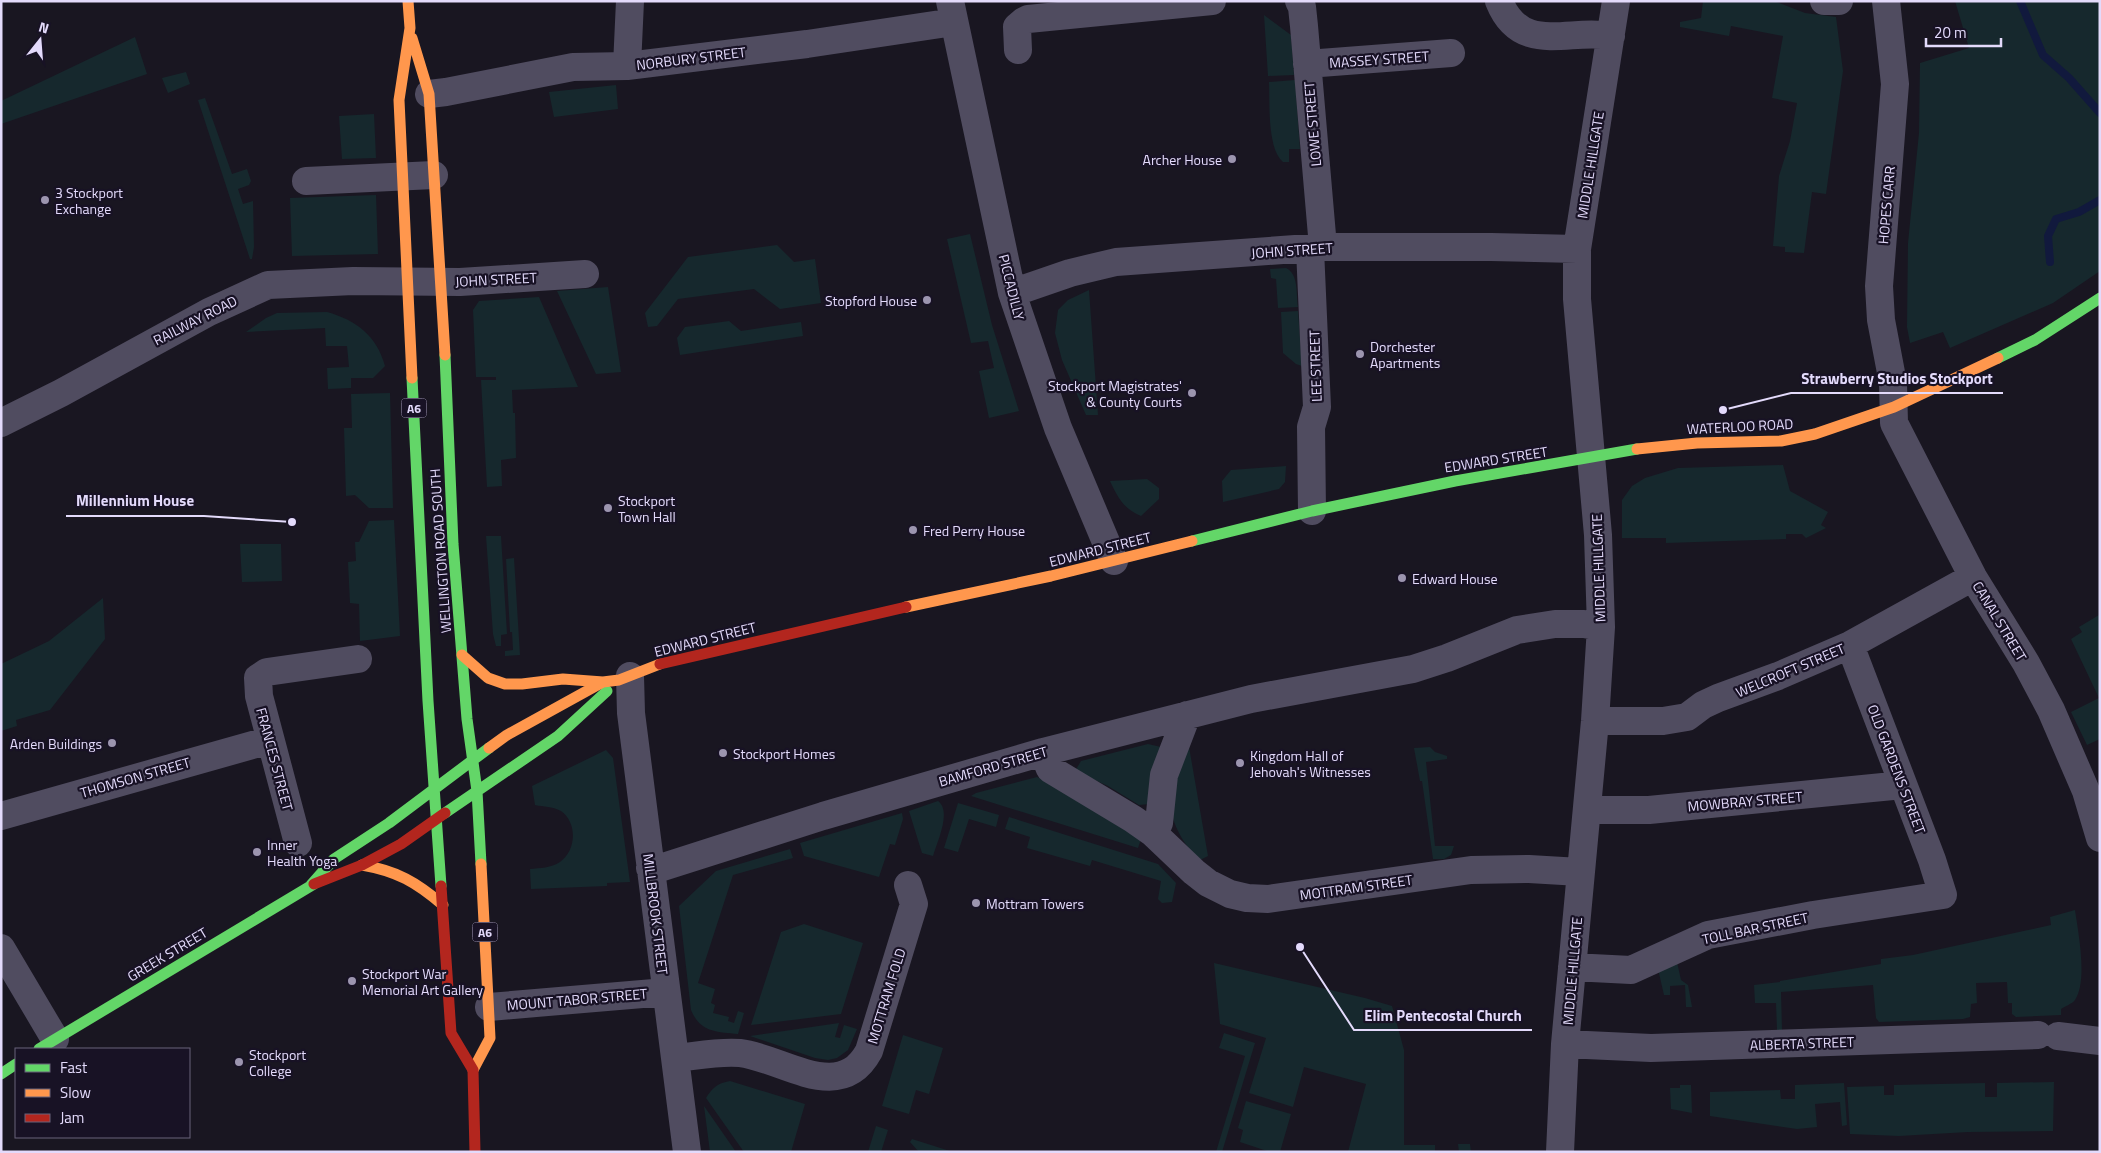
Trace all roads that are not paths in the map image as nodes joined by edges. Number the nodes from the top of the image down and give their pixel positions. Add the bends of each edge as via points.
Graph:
1 (408, 1) edge
2 (630, 1) edge
3 (1212, 1) edge
4 (1299, 1) edge
5 (1499, 1) edge
6 (1616, 1) edge
7 (1824, 1) edge
8 (1839, 1) edge
9 (1886, 1) edge
10 (952, 12) edge
11 (410, 28) junction
12 (1611, 36) junction
13 (1018, 50) dead end
14 (1450, 53) dead end
15 (1307, 64) junction
16 (627, 66) junction
17 (428, 94) junction
18 (434, 175) junction
19 (404, 176) junction
20 (306, 181) dead end
21 (1316, 248) junction
22 (1577, 249) junction
23 (585, 274) dead end
24 (407, 281) junction
25 (442, 282) junction
26 (1012, 293) junction
27 (2100, 298) edge
28 (1894, 407) junction
29 (1, 423) edge
30 (1591, 458) junction
31 (1312, 511) junction
32 (1114, 561) junction
33 (1973, 577) junction
34 (1601, 627) junction
35 (1850, 645) junction
36 (462, 654) junction
37 (358, 659) dead end
38 (624, 678) junction
39 (603, 682) junction
40 (1186, 715) junction
41 (1595, 721) junction
42 (270, 740) junction
43 (1044, 752) junction
44 (472, 759) junction
45 (1904, 785) junction
46 (434, 789) junction
47 (477, 791) junction
48 (1587, 810) junction
49 (1, 816) edge
50 (436, 820) junction
51 (1153, 833) junction
52 (2100, 838) edge
53 (298, 843) dead end
54 (362, 865) junction
55 (650, 868) junction
56 (1580, 872) junction
57 (311, 885) junction
58 (908, 886) dead end
59 (1943, 895) joint
60 (443, 905) junction
61 (1, 948) edge
62 (1572, 967) junction
63 (666, 992) junction
64 (489, 1007) junction
65 (2100, 1040) edge
66 (47, 1044) edge
67 (1565, 1044) junction
68 (675, 1058) junction
69 (15, 1065) edge
70 (472, 1070) junction
71 (1, 1074) edge
72 (475, 1152) edge
73 (687, 1152) edge
74 (1560, 1152) edge

1 - 11 main road, WELLINGTON ROAD SOUTH / A6
2 - 16 street
3 - 13 street via 1028,19 1018,27
4 - 15 street, LOWE STREET
5 - 12 street via 1508,19 1518,28 1537,36
6 - 12 street, MIDDLE HILLGATE
7 - 8 street
9 - 28 street, HOPES CARR via 1895,84 1880,286
10 - 16 street, NORBURY STREET via 807,44
10 - 26 street, PICCADILLY
11 - 17 main road, WELLINGTON ROAD SOUTH / A6
11 - 19 main road, WELLINGTON ROAD SOUTH / A6 via 399,100
12 - 22 street, MIDDLE HILLGATE
14 - 15 street, MASSEY STREET
15 - 21 street, LOWE STREET
16 - 17 street, NORBURY STREET via 573,67
17 - 18 main road, WELLINGTON ROAD SOUTH / A6
18 - 19 street
18 - 25 main road, WELLINGTON ROAD SOUTH / A6
19 - 20 street
19 - 24 main road, WELLINGTON ROAD SOUTH / A6
21 - 22 street, JOHN STREET
21 - 26 street, JOHN STREET via 1102,264
21 - 31 street, LEE STREET
22 - 30 street, MIDDLE HILLGATE via 1579,336
23 - 25 street, JOHN STREET
24 - 25 street, JOHN STREET
24 - 29 street, RAILWAY ROAD via 268,285 209,312
24 - 46 main road, WELLINGTON ROAD SOUTH / A6
25 - 36 main road, WELLINGTON ROAD SOUTH / A6 via 453,544
26 - 32 street, PICCADILLY via 1058,428
27 - 28 main road, WATERLOO ROAD via 2035,340
28 - 30 main road, WATERLOO ROAD via 1814,434 1781,441 1697,443
28 - 33 street, CANAL STREET via 1894,423
30 - 31 main road, EDWARD STREET via 1455,481
30 - 34 street, MIDDLE HILLGATE
31 - 32 main road, EDWARD STREET
32 - 38 main road, EDWARD STREET via 828,624 661,664
33 - 35 street, WELCROFT STREET
33 - 52 street, CANAL STREET via 2051,710 2086,791
34 - 40 street, BAMFORD STREET via 1555,624 1517,630 1413,669 1251,699
34 - 41 street, MIDDLE HILLGATE
35 - 41 street, WELCROFT STREET via 1718,698 1680,719
35 - 45 street, OLD GARDENS STREET
36 - 39 main road via 488,678 502,684 514,686 580,678
36 - 44 main road, WELLINGTON ROAD SOUTH / A6
37 - 42 street, FRANCES STREET via 260,675 257,688
38 - 39 main road, EDWARD STREET
38 - 47 main road, EDWARD STREET via 558,736
38 - 55 street, MILLBROOK STREET
39 - 44 main road, EDWARD STREET via 507,735
40 - 43 street, BAMFORD STREET
40 - 51 street via 1164,775 1159,823
41 - 48 street, MIDDLE HILLGATE
42 - 49 street, THOMSON STREET
42 - 53 street, FRANCES STREET
43 - 51 street, MOTTRAM STREET via 1050,769 1110,803
43 - 55 street, BAMFORD STREET
44 - 46 main road, EDWARD STREET
44 - 47 main road, WELLINGTON ROAD SOUTH / A6
45 - 48 street, MOWBRAY STREET via 1649,810
45 - 59 street, OLD GARDENS STREET
46 - 50 main road, WELLINGTON ROAD SOUTH / A6
46 - 57 main road, GREEK STREET via 334,858
47 - 50 main road, EDWARD STREET
47 - 64 main road, WELLINGTON ROAD SOUTH / A6
48 - 56 street, MIDDLE HILLGATE
50 - 54 main road, GREEK STREET
50 - 60 main road, WELLINGTON ROAD SOUTH / A6
51 - 56 street, MOTTRAM STREET via 1208,882 1230,894 1247,898 1268,899 1471,870
54 - 57 main road, GREEK STREET
54 - 60 main road via 400,873
55 - 63 street, MILLBROOK STREET
56 - 62 street, MIDDLE HILLGATE
57 - 66 main road, GREEK STREET
58 - 68 street, MOTTRAM FOLD via 914,904 869,1051 854,1069 844,1076 824,1077 741,1053
59 - 62 street, TOLL BAR STREET via 1708,935 1631,970
60 - 70 main road, WELLINGTON ROAD SOUTH / A6 via 451,1033
61 - 66 street
62 - 67 street, MIDDLE HILLGATE
63 - 64 street, MOUNT TABOR STREET
63 - 68 street, MILLBROOK STREET
64 - 70 main road, WELLINGTON ROAD SOUTH / A6 via 490,1038
65 - 67 street, ALBERTA STREET via 2048,1036 1651,1048
67 - 74 street, MIDDLE HILLGATE
68 - 73 street, MILLBROOK STREET
69 - 71 main road
70 - 72 main road, WELLINGTON ROAD SOUTH / A6

